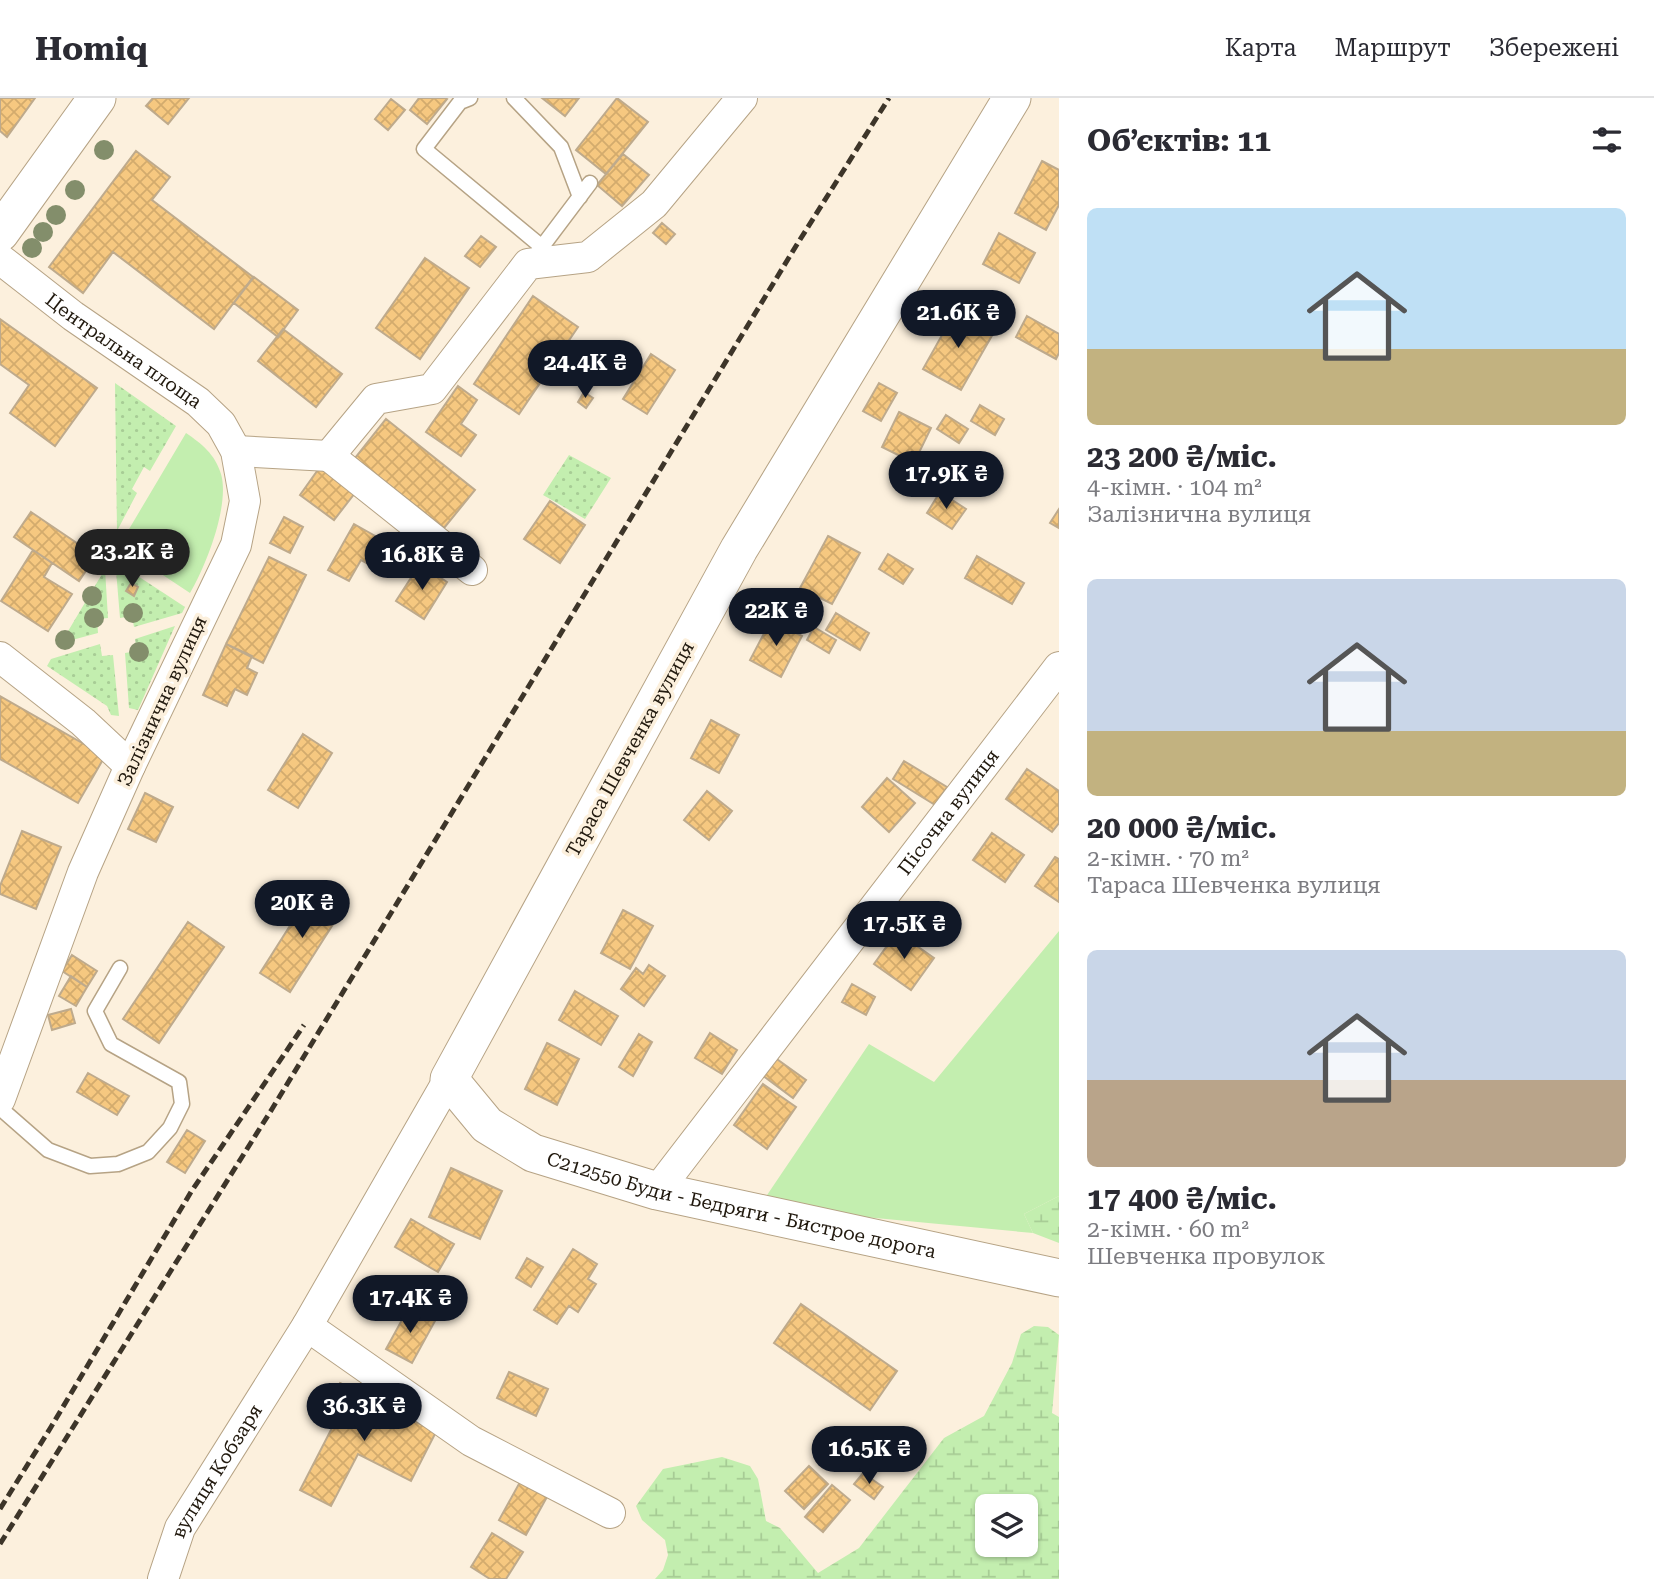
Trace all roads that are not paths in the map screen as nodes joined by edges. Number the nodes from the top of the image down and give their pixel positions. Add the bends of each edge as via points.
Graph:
1 (97, 98) edge
2 (470, 98) edge
3 (514, 98) edge
4 (742, 98) edge
5 (1013, 98) edge
6 (590, 183) dead end
7 (580, 197) junction
8 (0, 233) edge
9 (535, 256) junction
10 (0, 259) edge
11 (236, 451) junction
12 (329, 456) junction
13 (472, 570) dead end
14 (0, 657) edge
15 (1059, 667) edge
16 (130, 766) junction
17 (120, 968) dead end
18 (449, 1079) junction
19 (0, 1098) edge
20 (0, 1108) edge
21 (657, 1191) junction
22 (1059, 1278) edge
23 (307, 1326) junction
24 (610, 1513) dead end
25 (163, 1579) edge

1 - 8 street
2 - 9 lane via 460,102 424,149
3 - 7 lane via 561,147
4 - 9 street via 654,204 589,257
5 - 18 street, Тараса Шевченка вулиця via 739,549
6 - 7 lane
7 - 9 lane
9 - 12 street via 432,389 376,399
10 - 11 street, Центральна площа via 198,402 221,425
11 - 12 street
11 - 16 street, Залізнична вулиця via 244,500 236,545
12 - 13 street
14 - 16 street via 83,722
15 - 21 street, Пісочна вулиця
16 - 19 street, Залізнична вулиця via 83,872
17 - 20 lane via 95,1011 111,1044 179,1082 181,1104 170,1128 148,1152 118,1164 90,1166 48,1150
18 - 21 street, С212550 Буди - Бедряги - Бистрое дорога via 487,1125 534,1153
18 - 23 street, вулиця Кобзаря
21 - 22 street, С212550 Буди - Бедряги - Бистрое дорога
23 - 24 street via 471,1441
23 - 25 street, вулиця Кобзаря via 180,1528

